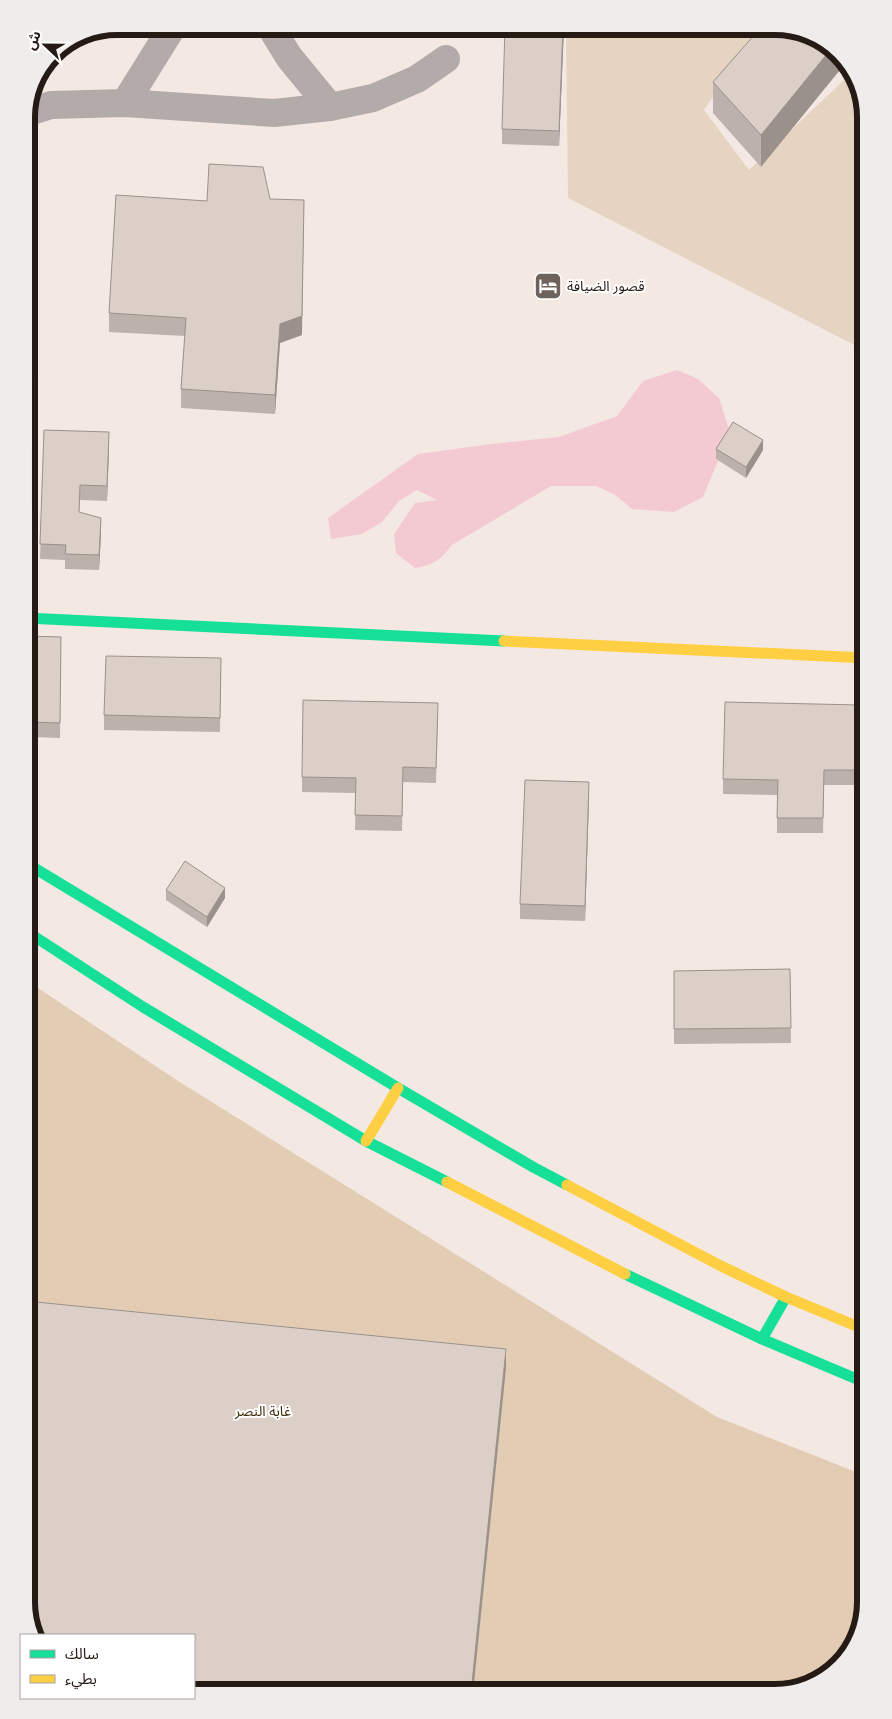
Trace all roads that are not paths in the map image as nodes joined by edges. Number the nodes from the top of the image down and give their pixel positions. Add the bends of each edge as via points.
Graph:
1 (168, 35) edge
2 (276, 35) edge
3 (446, 59) dead end
4 (125, 103) junction
5 (330, 107) junction
6 (35, 110) edge
7 (35, 618) edge
8 (857, 658) edge
9 (35, 868) edge
10 (35, 937) edge
11 (398, 1088) junction
12 (366, 1141) junction
13 (786, 1297) junction
14 (857, 1326) edge
15 (762, 1339) junction
16 (857, 1379) edge

1 - 4 street
2 - 5 street via 289,57
3 - 5 street via 417,79 373,98
4 - 5 street via 274,113
4 - 6 street via 51,105
7 - 8 main road
9 - 11 main road
10 - 12 main road via 143,1007
11 - 12 main road
11 - 13 main road via 533,1167 672,1242
12 - 15 main road via 638,1280
13 - 14 main road
13 - 15 main road
15 - 16 main road

